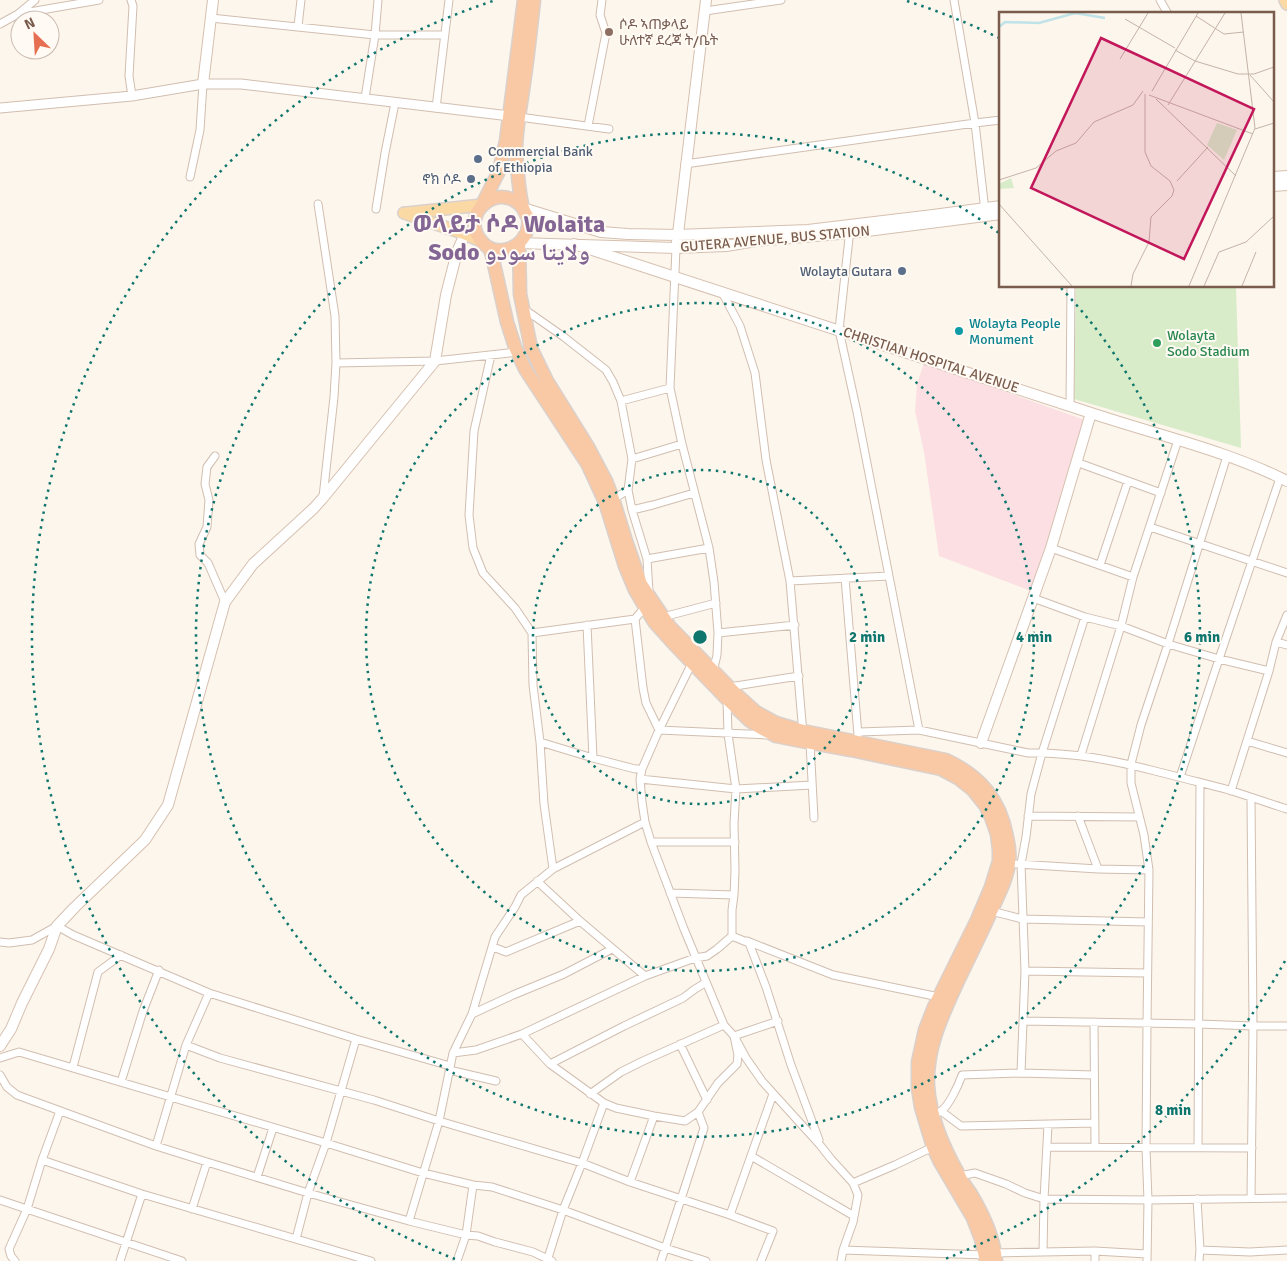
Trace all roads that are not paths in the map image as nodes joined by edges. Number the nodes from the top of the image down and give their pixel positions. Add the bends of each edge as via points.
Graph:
1 (35, 0) edge
2 (99, 0) edge
3 (131, 0) edge
4 (213, 0) edge
5 (301, 0) edge
6 (378, 0) edge
7 (449, 0) edge
8 (524, 0) edge
9 (534, 0) edge
10 (602, 0) edge
11 (706, 0) edge
12 (781, 0) edge
13 (954, 0) edge
14 (1160, 0) edge
15 (1285, 0) edge
16 (1287, 4) edge
17 (23, 10) edge
18 (41, 10) edge
19 (704, 11) junction
20 (1167, 12) edge
21 (211, 18) junction
22 (298, 26) junction
23 (375, 35) junction
24 (444, 35) junction
25 (203, 84) junction
26 (132, 96) junction
27 (364, 98) junction
28 (395, 103) junction
29 (0, 108) edge
30 (436, 108) junction
31 (514, 117) junction
32 (999, 120) edge
33 (975, 123) junction
34 (588, 126) junction
35 (609, 128) dead end
36 (685, 164) junction
37 (1287, 176) edge
38 (190, 177) dead end
39 (1274, 177) edge
40 (1287, 185) edge
41 (1274, 186) edge
42 (318, 204) dead end
43 (482, 205) junction
44 (999, 207) edge
45 (523, 208) junction
46 (376, 209) dead end
47 (985, 212) junction
48 (999, 214) edge
49 (850, 229) junction
50 (465, 234) junction
51 (677, 235) junction
52 (519, 244) junction
53 (574, 244) junction
54 (485, 245) junction
55 (676, 248) junction
56 (674, 277) junction
57 (1071, 288) edge
58 (722, 292) junction
59 (522, 308) junction
60 (839, 330) junction
61 (518, 352) junction
62 (491, 355) junction
63 (435, 361) junction
64 (336, 363) junction
65 (670, 388) junction
66 (621, 402) junction
67 (1070, 406) junction
68 (1091, 413) junction
69 (1178, 440) junction
70 (682, 444) junction
71 (215, 456) dead end
72 (1227, 456) junction
73 (632, 460) junction
74 (1076, 462) junction
75 (1284, 480) edge
76 (1128, 481) junction
77 (628, 490) junction
78 (694, 493) junction
79 (1161, 493) junction
80 (322, 499) junction
81 (609, 500) junction
82 (632, 510) junction
83 (1150, 526) junction
84 (1199, 544) junction
85 (709, 548) junction
86 (1051, 548) junction
87 (647, 559) junction
88 (1252, 562) junction
89 (1100, 565) junction
90 (1287, 573) edge
91 (889, 576) junction
92 (1134, 577) junction
93 (845, 578) junction
94 (790, 581) junction
95 (1033, 598) junction
96 (225, 602) junction
97 (647, 602) junction
98 (716, 602) junction
99 (1287, 614) edge
100 (663, 617) junction
101 (1085, 617) junction
102 (635, 619) junction
103 (587, 625) junction
104 (794, 625) junction
105 (1120, 626) junction
106 (532, 633) junction
107 (718, 633) junction
108 (1276, 642) junction
109 (1168, 644) junction
110 (1287, 645) edge
111 (1218, 659) junction
112 (692, 663) junction
113 (1269, 671) junction
114 (710, 674) junction
115 (799, 676) junction
116 (728, 693) junction
117 (659, 730) junction
118 (919, 730) junction
119 (728, 734) junction
120 (776, 736) junction
121 (858, 737) junction
122 (805, 738) junction
123 (1246, 740) junction
124 (540, 742) junction
125 (981, 743) junction
126 (1042, 753) junction
127 (1287, 753) edge
128 (1081, 755) junction
129 (593, 758) junction
130 (1131, 764) junction
131 (642, 769) junction
132 (1180, 776) junction
133 (640, 780) junction
134 (1200, 783) junction
135 (812, 785) junction
136 (736, 789) junction
137 (1231, 791) junction
138 (1251, 798) junction
139 (1287, 809) edge
140 (1028, 816) junction
141 (1078, 816) junction
142 (1139, 817) junction
143 (814, 818) dead end
144 (645, 822) junction
145 (651, 842) junction
146 (735, 842) junction
147 (1010, 863) junction
148 (552, 870) junction
149 (1098, 870) junction
150 (1149, 870) junction
151 (537, 881) junction
152 (670, 893) junction
153 (734, 894) junction
154 (991, 911) junction
155 (1022, 919) junction
156 (580, 920) junction
157 (1148, 922) junction
158 (57, 926) junction
159 (732, 936) junction
160 (0, 942) edge
161 (493, 947) junction
162 (612, 949) junction
163 (121, 955) junction
164 (695, 958) junction
165 (158, 970) junction
166 (1025, 971) junction
167 (1147, 973) junction
168 (645, 976) junction
169 (706, 983) junction
170 (209, 993) junction
171 (939, 997) junction
172 (472, 1014) junction
173 (1023, 1021) junction
174 (778, 1022) junction
175 (1094, 1022) junction
176 (1147, 1023) junction
177 (1199, 1024) junction
178 (724, 1025) junction
179 (1253, 1026) junction
180 (1287, 1026) edge
181 (522, 1034) junction
182 (734, 1036) junction
183 (356, 1039) junction
184 (680, 1044) junction
185 (186, 1045) junction
186 (0, 1046) edge
187 (453, 1053) junction
188 (0, 1058) edge
189 (550, 1064) junction
190 (73, 1068) junction
191 (449, 1068) junction
192 (1021, 1073) junction
193 (0, 1075) edge
194 (1094, 1075) junction
195 (496, 1081) dead end
196 (121, 1082) junction
197 (340, 1090) junction
198 (590, 1094) junction
199 (774, 1094) junction
200 (172, 1097) junction
201 (707, 1100) junction
202 (604, 1103) junction
203 (60, 1111) junction
204 (698, 1112) junction
205 (937, 1112) junction
206 (654, 1116) junction
207 (439, 1121) junction
208 (1095, 1123) junction
209 (1048, 1125) junction
210 (273, 1128) junction
211 (326, 1143) junction
212 (820, 1145) junction
213 (156, 1146) junction
214 (933, 1146) junction
215 (1047, 1146) junction
216 (1095, 1147) junction
217 (1146, 1148) junction
218 (1198, 1148) junction
219 (1252, 1148) junction
220 (751, 1156) junction
221 (42, 1160) junction
222 (207, 1162) junction
223 (582, 1163) junction
224 (423, 1173) junction
225 (959, 1176) junction
226 (257, 1178) junction
227 (630, 1182) junction
228 (853, 1183) junction
229 (473, 1185) junction
230 (308, 1193) junction
231 (142, 1194) junction
232 (1251, 1198) junction
233 (1287, 1198) edge
234 (1044, 1199) junction
235 (1197, 1199) junction
236 (0, 1200) edge
237 (681, 1200) junction
238 (1148, 1200) junction
239 (27, 1209) junction
240 (192, 1209) junction
241 (562, 1210) junction
242 (730, 1216) junction
243 (854, 1216) junction
244 (409, 1221) junction
245 (466, 1236) junction
246 (296, 1239) junction
247 (126, 1243) junction
248 (665, 1248) junction
249 (843, 1250) junction
250 (1200, 1250) junction
251 (1287, 1250) edge
252 (1096, 1251) junction
253 (1043, 1252) junction
254 (1250, 1252) junction
255 (345, 1257) edge
256 (991, 1258) edge
257 (1147, 1258) edge
258 (549, 1260) edge
259 (15, 1261) edge
260 (120, 1261) edge
261 (182, 1261) edge
262 (370, 1261) edge
263 (457, 1261) edge
264 (661, 1261) edge
265 (706, 1261) edge
266 (761, 1261) edge
267 (841, 1261) edge
268 (1095, 1261) edge
269 (1199, 1261) edge
270 (1250, 1261) edge

1 - 17 street
2 - 18 street
3 - 26 street via 129,76
4 - 21 main road
5 - 22 street
6 - 23 street
7 - 24 street
8 - 31 highway
9 - 31 highway
10 - 34 street via 600,15 606,33
11 - 19 main road
12 - 19 street
13 - 33 street
14 - 20 street
15 - 16 main road
19 - 36 main road
21 - 22 street
21 - 25 main road
22 - 23 street
23 - 24 street
23 - 27 street
24 - 30 street
25 - 26 street
25 - 27 street via 241,84
25 - 38 street via 200,130
26 - 29 street
27 - 28 street
28 - 30 street
28 - 46 street
30 - 31 street
31 - 34 street
31 - 43 highway via 500,171
31 - 45 highway
32 - 33 street
33 - 36 street
33 - 47 street
34 - 35 street
36 - 51 main road
37 - 39 main road
40 - 41 main road
42 - 64 street via 335,316
43 - 45 highway via 489,200 506,198
43 - 50 main road via 404,213
43 - 54 highway via 475,220 477,233
44 - 47 main road
45 - 51 main road via 601,232
45 - 52 highway via 528,226
47 - 48 main road
47 - 49 main road via 933,215
49 - 51 main road
49 - 55 main road, GUTERA AVENUE, BUS STATION via 726,246
49 - 60 street
50 - 54 main road
50 - 63 main road via 446,295
51 - 55 main road
52 - 53 main road, GUTERA AVENUE, BUS STATION
52 - 54 highway via 503,251
52 - 59 highway
53 - 55 main road, GUTERA AVENUE, BUS STATION
53 - 56 main road, CHRISTIAN HOSPITAL AVENUE
54 - 61 highway via 492,255 507,322
55 - 56 street
56 - 58 main road, CHRISTIAN HOSPITAL AVENUE
56 - 65 street
57 - 67 street
58 - 60 main road, CHRISTIAN HOSPITAL AVENUE
58 - 94 street via 740,326 755,373 766,460
59 - 66 street via 606,370
59 - 81 highway via 531,348 606,481
60 - 67 main road, CHRISTIAN HOSPITAL AVENUE
60 - 91 street
61 - 62 street
61 - 81 highway
62 - 63 street
62 - 106 street via 474,430 469,515 473,548 483,572
63 - 64 street
63 - 80 main road
64 - 80 street
65 - 66 street
65 - 70 street
66 - 73 street
67 - 68 main road, CHRISTIAN HOSPITAL AVENUE
68 - 69 main road, CHRISTIAN HOSPITAL AVENUE
68 - 74 main road
69 - 72 main road, CHRISTIAN HOSPITAL AVENUE
69 - 79 street
70 - 73 street
70 - 78 street
71 - 96 street via 207,467 204,484 209,500 207,527 199,544 200,555 208,563
72 - 75 main road, CHRISTIAN HOSPITAL AVENUE
72 - 84 street
73 - 77 street
74 - 76 street
74 - 86 main road
75 - 88 street
76 - 79 street
76 - 89 street
77 - 81 street
77 - 82 street
78 - 82 street
78 - 85 street
79 - 83 street
80 - 96 main road via 253,564
81 - 97 highway
82 - 87 street
83 - 84 street
83 - 92 street
84 - 88 street
84 - 109 street
85 - 87 street
85 - 98 street
86 - 89 street
86 - 95 main road
87 - 97 street
88 - 90 street
88 - 111 street
89 - 92 street
91 - 93 street
91 - 118 street
92 - 105 street
93 - 94 street
93 - 121 street
94 - 104 street
95 - 101 street
95 - 125 main road
96 - 158 main road via 168,805 145,840
97 - 100 highway
97 - 102 street
97 - 112 highway via 655,623
98 - 100 street
98 - 107 street
99 - 108 street
100 - 114 highway
101 - 105 street
101 - 126 street
102 - 103 street
102 - 117 street via 646,703
103 - 106 street
103 - 129 street
104 - 107 street
104 - 115 street
105 - 109 street
105 - 128 street
106 - 124 street via 533,685
107 - 114 street via 717,655
108 - 110 street
108 - 113 street
109 - 111 street
109 - 130 street
111 - 113 street
111 - 132 street
112 - 114 highway
112 - 117 street
113 - 123 street
114 - 116 highway
115 - 116 street
115 - 122 street
116 - 119 street
116 - 120 highway via 749,720
116 - 122 highway via 776,724
117 - 119 street
117 - 131 street
118 - 121 street
118 - 125 street
119 - 120 street
119 - 136 street
120 - 122 highway
121 - 122 highway
121 - 147 highway via 946,760 977,779 1002,814
122 - 135 street
122 - 147 highway via 941,769 958,778 985,805 997,834 999,850
123 - 127 street
123 - 137 street
124 - 129 street
124 - 148 street
125 - 126 street via 1028,754
126 - 128 street
126 - 140 street
128 - 130 street
129 - 131 street
130 - 132 street
130 - 142 street via 1131,783
131 - 133 street
132 - 134 street
133 - 136 street
133 - 144 street
134 - 137 street
134 - 177 street
135 - 136 street
135 - 143 street
136 - 146 street
137 - 138 street
138 - 139 street
138 - 179 street
140 - 141 street
140 - 147 street via 1026,837
141 - 142 street
141 - 149 street
142 - 150 street
144 - 145 street
144 - 148 street
145 - 146 street
145 - 152 street
146 - 153 street
147 - 149 street
147 - 154 highway
147 - 155 street
147 - 171 highway via 991,887
148 - 151 street
149 - 150 street
150 - 157 street
151 - 156 street
151 - 161 street via 521,895 495,937
152 - 153 street
152 - 164 street
153 - 159 street
154 - 155 street
154 - 205 highway via 933,1042 928,1087
155 - 157 street
155 - 166 street
156 - 161 street via 506,952
156 - 162 street
157 - 167 street
158 - 160 street via 32,940 9,944
158 - 163 street
158 - 186 main road via 49,949
159 - 164 street via 707,956
159 - 171 street via 833,975
159 - 174 street via 749,943
161 - 172 street
162 - 168 street
162 - 172 street
163 - 165 street
163 - 190 street via 98,972
164 - 168 street
164 - 169 street
165 - 170 street
165 - 196 street
166 - 167 street
166 - 173 street
167 - 176 street
168 - 181 street
169 - 178 street
169 - 189 street via 683,998
170 - 183 street
170 - 185 street
171 - 214 highway via 925,1030 918,1062 921,1108
172 - 187 street
173 - 175 street
173 - 192 street
174 - 182 street
174 - 212 street
175 - 176 street
175 - 194 street
176 - 177 street
176 - 217 street
177 - 179 street
177 - 218 street
178 - 182 street
178 - 184 street
179 - 180 street
179 - 219 street
181 - 187 street via 476,1050
181 - 189 street
182 - 199 street via 746,1058
182 - 201 street via 737,1064
183 - 191 street
183 - 197 street
184 - 198 street via 621,1072
184 - 201 street
185 - 197 street via 220,1058
185 - 200 street
187 - 191 street
188 - 190 street via 19,1052
189 - 198 street
190 - 196 street
191 - 195 street
191 - 207 street
192 - 194 street
192 - 205 street via 962,1075 950,1099
193 - 203 street via 17,1095
194 - 208 street
196 - 200 street
197 - 207 street
197 - 211 street
198 - 202 street
199 - 212 street
199 - 220 street
200 - 210 street
200 - 213 street
201 - 204 street
202 - 206 street
202 - 223 street
203 - 213 street
203 - 221 street
204 - 206 street via 685,1121
204 - 237 street via 704,1128
205 - 209 street via 961,1126
205 - 225 highway via 941,1140
206 - 227 street
207 - 223 street
207 - 224 street
208 - 209 street
208 - 216 street
209 - 215 street
210 - 211 street
210 - 226 street
211 - 224 street
211 - 230 street
212 - 228 street
213 - 222 street
214 - 228 street
214 - 256 highway
215 - 216 street
215 - 234 street
216 - 217 street
217 - 218 street
217 - 238 street
218 - 219 street
219 - 232 street
220 - 242 street
220 - 243 street
221 - 231 street
221 - 239 street
222 - 226 street
222 - 240 street
223 - 227 street
223 - 241 street
224 - 229 street
224 - 244 street
225 - 234 street via 975,1173
225 - 256 highway via 987,1225
226 - 230 street
227 - 237 street
228 - 243 street via 858,1195
229 - 241 street via 492,1187
229 - 245 street
230 - 244 street
230 - 246 street
231 - 240 street
231 - 247 street
232 - 233 street
232 - 235 street
234 - 238 street
234 - 253 street
235 - 238 street
235 - 250 street
236 - 239 street
237 - 242 street
237 - 248 street
238 - 257 street
239 - 247 street
239 - 259 street via 9,1249
240 - 246 street
241 - 248 street
241 - 258 street
242 - 266 street via 773,1231
243 - 249 street
244 - 245 street
245 - 258 street via 478,1236
245 - 263 street
246 - 255 street
247 - 260 street
247 - 261 street
248 - 264 street
248 - 265 street
249 - 256 street
249 - 267 street
250 - 254 street
250 - 269 street
251 - 254 street
252 - 253 street
252 - 257 street
252 - 268 street
253 - 256 street
254 - 270 street
255 - 262 street

